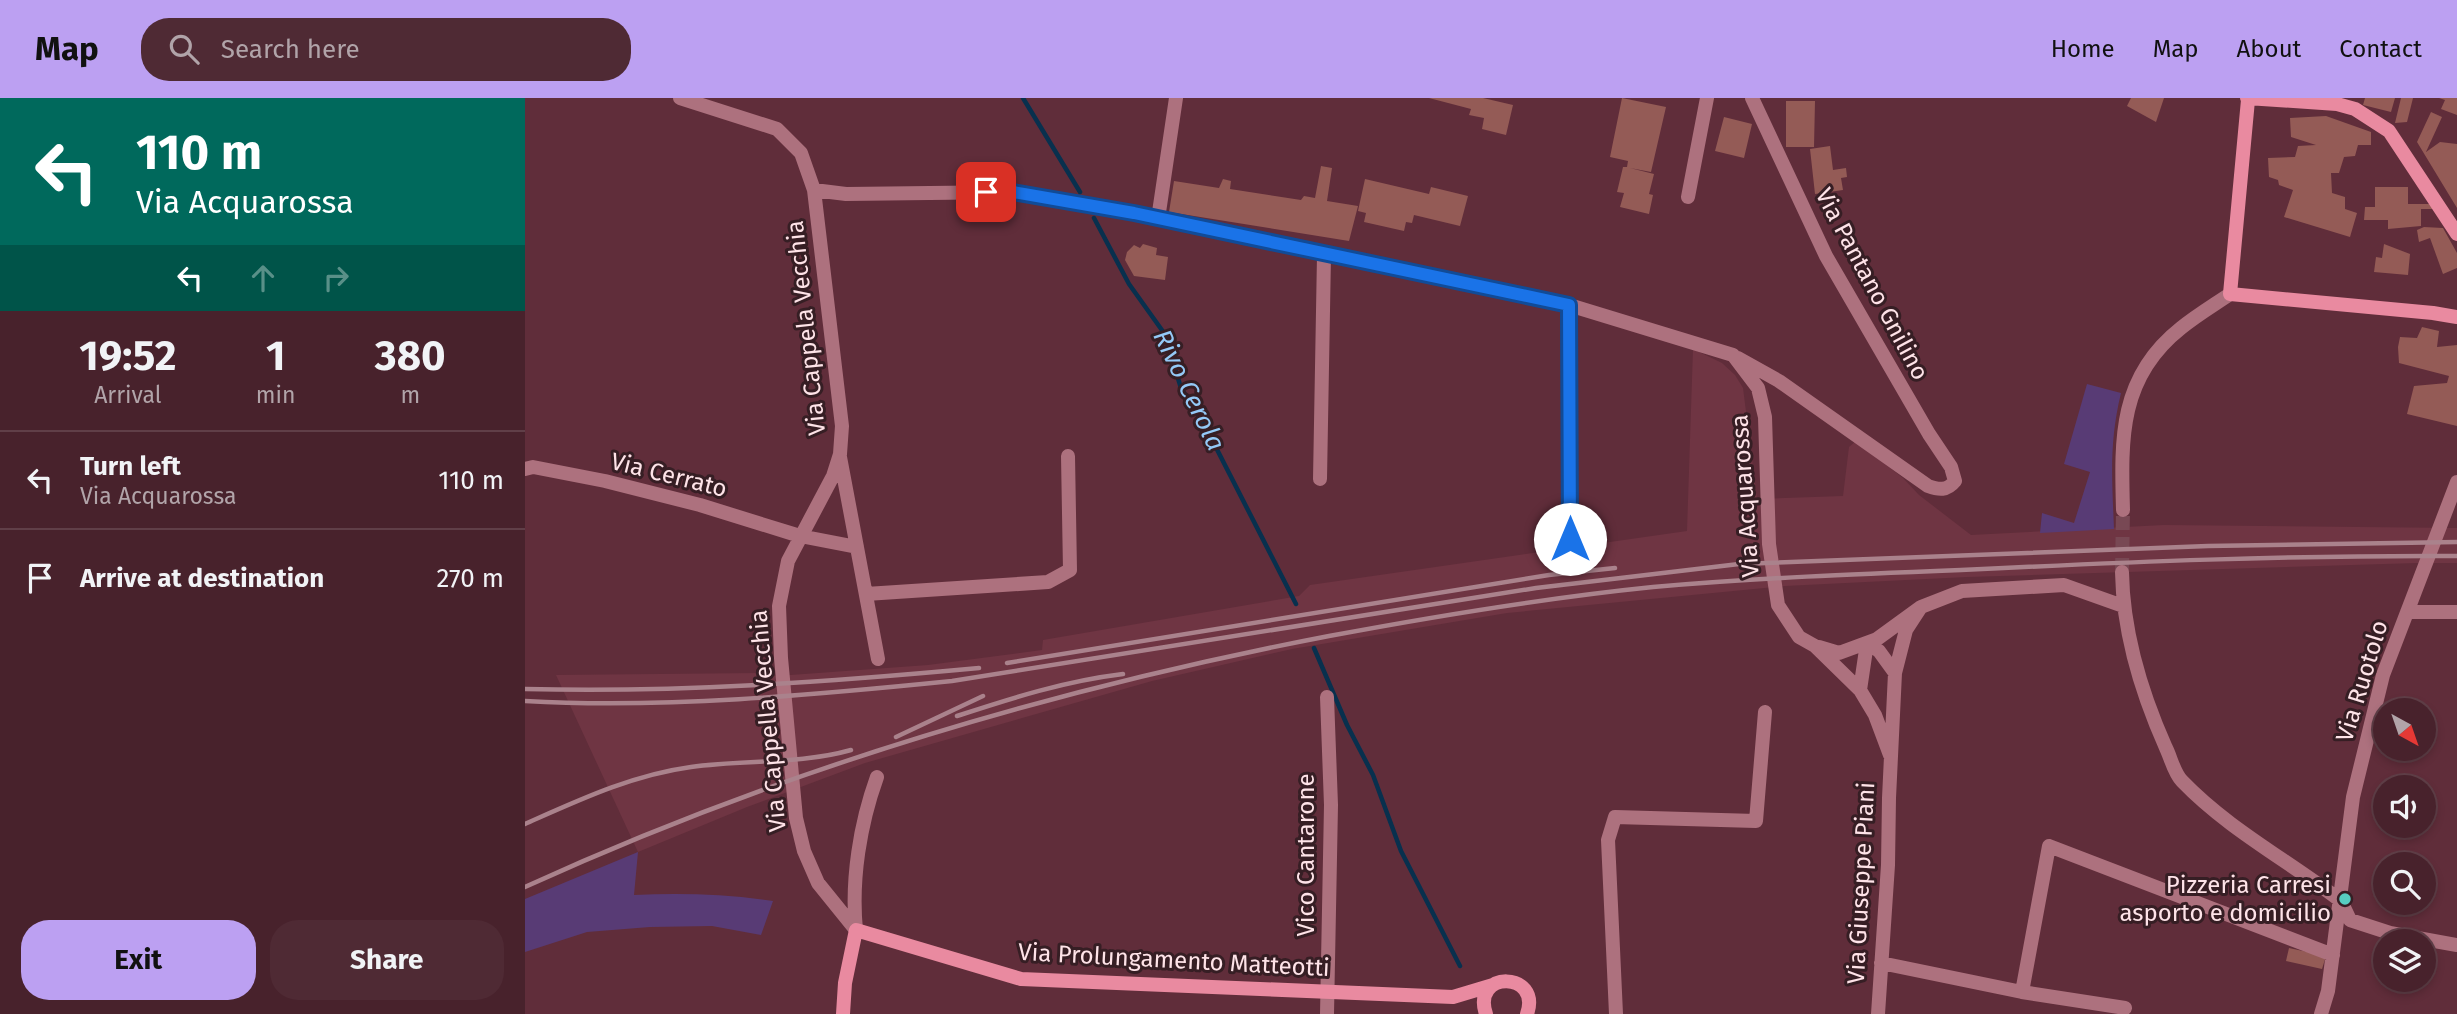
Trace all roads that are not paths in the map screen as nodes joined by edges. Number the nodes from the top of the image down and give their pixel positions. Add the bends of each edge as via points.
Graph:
1 (680, 98) edge
2 (1176, 98) edge
3 (1707, 98) edge
4 (1752, 98) edge
5 (2248, 99) edge
6 (2355, 104) edge
7 (814, 190) junction
8 (1688, 197) dead end
9 (1158, 219) junction
10 (2457, 234) edge
11 (1324, 255) junction
12 (2230, 294) junction
13 (1569, 305) junction
14 (2457, 317) edge
15 (1733, 355) junction
16 (840, 454) junction
17 (1067, 456) dead end
18 (525, 469) edge
19 (1320, 479) dead end
20 (2457, 482) edge
21 (2123, 510) tunnel mouth
22 (800, 536) junction
23 (1570, 539) dead end
24 (857, 547) junction
25 (2122, 572) tunnel mouth
26 (866, 594) junction
27 (2123, 606) junction
28 (1921, 607) junction
29 (2407, 612) junction
30 (2457, 612) edge
31 (1867, 643) junction
32 (1815, 646) junction
33 (879, 659) dead end
34 (1895, 673) junction
35 (1860, 690) junction
36 (1327, 697) dead end
37 (1765, 712) dead end
38 (1890, 755) junction
39 (877, 777) dead end
40 (2340, 901) junction
41 (856, 930) junction
42 (2457, 945) edge
43 (2333, 955) junction
44 (1881, 963) junction
45 (1493, 985) junction
46 (1328, 991) junction
47 (2022, 992) junction
48 (1453, 996) junction
49 (1528, 1007) edge
50 (2125, 1008) dead end
51 (1485, 1013) edge
52 (843, 1014) edge
53 (1327, 1014) edge
54 (1540, 1014) edge
55 (1616, 1014) edge
56 (1878, 1014) edge
57 (2321, 1014) edge

1 - 7 street via 777,129 801,153
2 - 9 street
3 - 8 street
4 - 15 street, Via Pantano Gnilino via 1847,297 1951,467 1955,481 1950,487 1928,486 1779,381
5 - 6 street
5 - 12 street
6 - 10 street via 2389,131
7 - 9 street via 846,194 1013,192
7 - 16 street, Via Cappela Vecchia via 842,426
9 - 11 street
11 - 13 street
11 - 19 street
12 - 14 street
12 - 21 street via 2181,327 2145,365 2125,414
13 - 15 street
13 - 23 street
15 - 32 street, Via Acquarossa via 1758,388 1765,417 1769,544 1778,605 1799,637
16 - 22 street, Via Cappela Vecchia
16 - 24 street
17 - 26 street via 1070,570 1048,582
18 - 22 street, Via Cerrato via 605,481
20 - 29 street, Via Ruotolo
22 - 24 street, Via Cerrato
22 - 41 street, Via Cappella Vecchia via 788,561 779,606 796,818 818,883
24 - 26 street
25 - 27 street
26 - 33 street
27 - 28 street via 2064,584 1962,592
27 - 40 street via 2135,664 2179,778 2209,806
28 - 31 street
28 - 34 street, Via Giuseppe Piani via 1906,630
29 - 30 street
29 - 40 street, Via Ruotolo via 2383,675 2353,797
31 - 32 street via 1839,653
31 - 34 street
31 - 35 street
32 - 35 street, Via Acquarossa
34 - 38 street, Via Giuseppe Piani
35 - 38 street, Via Acquarossa
36 - 46 street, Vico Cantarone via 1331,805
37 - 55 street via 1756,821 1615,817 1608,840
38 - 44 street, Via Giuseppe Piani
39 - 41 street via 865,811 854,905
40 - 42 street via 2350,920 2390,933
40 - 43 street, Via Ruotolo
41 - 46 street, Via Prolungamento Matteotti via 1021,979
41 - 52 street
43 - 47 street via 2049,846
43 - 57 street, Via Ruotolo
44 - 47 street
44 - 56 street, Via Giuseppe Piani
45 - 48 street, Via Prolungamento Matteotti
45 - 49 street, Via Prolungamento Matteotti via 1500,981 1522,986
45 - 51 street, Via Prolungamento Matteotti via 1484,997
46 - 48 street, Via Prolungamento Matteotti
46 - 53 street, Vico Cantarone
47 - 50 street
48 - 51 street, Via Prolungamento Matteotti
49 - 54 street, Via Prolungamento Matteotti

